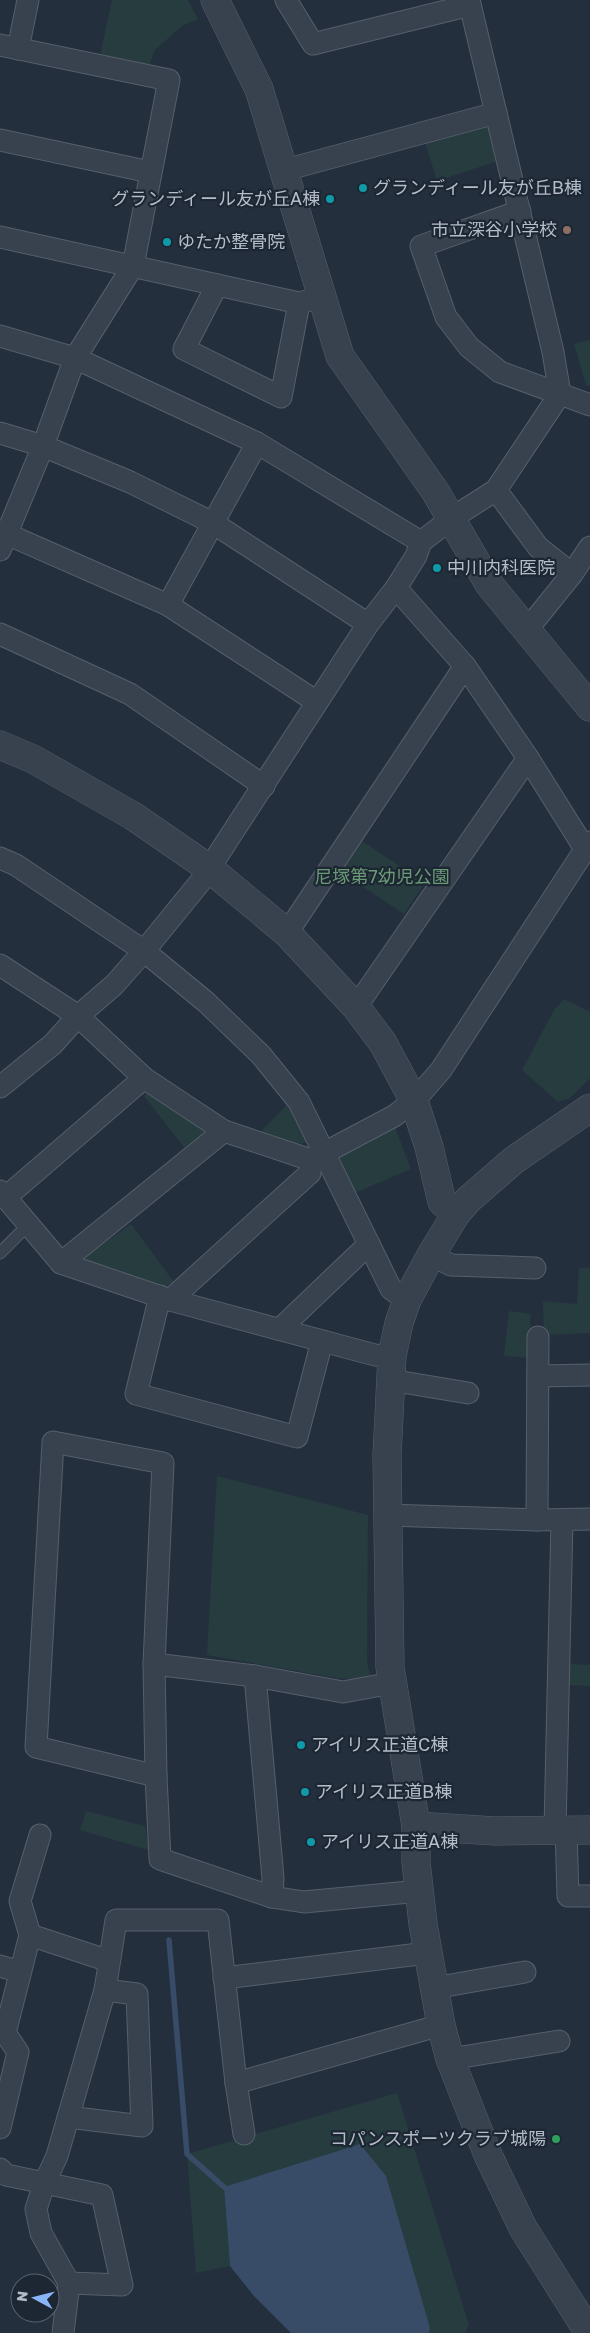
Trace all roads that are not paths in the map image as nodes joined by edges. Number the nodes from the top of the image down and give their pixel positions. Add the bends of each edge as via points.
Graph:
1 (28, 0) edge
2 (214, 0) edge
3 (286, 0) edge
4 (470, 3) edge
5 (9, 47) edge
6 (496, 113) junction
7 (0, 140) edge
8 (285, 170) junction
9 (150, 172) junction
10 (520, 211) junction
11 (0, 237) edge
12 (132, 266) junction
13 (218, 285) junction
14 (310, 300) junction
15 (0, 336) edge
16 (75, 358) junction
17 (560, 394) junction
18 (590, 405) edge
19 (0, 433) edge
20 (257, 443) junction
21 (43, 446) junction
22 (496, 490) junction
23 (452, 518) junction
24 (213, 523) junction
25 (2, 538) edge
26 (421, 542) junction
27 (590, 547) edge
28 (572, 574) junction
29 (396, 588) junction
30 (168, 605) junction
31 (368, 624) junction
32 (526, 631) junction
33 (0, 634) edge
34 (465, 666) junction
35 (317, 702) junction
36 (590, 707) edge
37 (0, 744) edge
38 (528, 758) junction
39 (264, 786) junction
40 (587, 845) edge
41 (0, 858) edge
42 (210, 869) junction
43 (287, 933) junction
44 (144, 952) junction
45 (3, 971) edge
46 (356, 1006) junction
47 (78, 1016) junction
48 (144, 1078) junction
49 (0, 1087) edge
50 (414, 1101) junction
51 (588, 1117) edge
52 (224, 1131) junction
53 (318, 1156) junction
54 (3, 1194) edge
55 (456, 1214) junction
56 (29, 1224) junction
57 (369, 1244) junction
58 (0, 1253) edge
59 (431, 1255) junction
60 (61, 1263) junction
61 (535, 1268) dead end
62 (165, 1298) junction
63 (408, 1300) junction
64 (281, 1328) junction
65 (538, 1337) dead end
66 (322, 1341) junction
67 (391, 1368) junction
68 (590, 1375) edge
69 (538, 1376) junction
70 (468, 1394) dead end
71 (387, 1515) junction
72 (590, 1519) edge
73 (537, 1520) junction
74 (562, 1520) junction
75 (154, 1664) junction
76 (254, 1676) junction
77 (392, 1683) junction
78 (156, 1776) junction
79 (416, 1826) junction
80 (570, 1829) edge
81 (40, 1835) dead end
82 (420, 1891) junction
83 (590, 1896) edge
84 (272, 1898) junction
85 (30, 1935) junction
86 (428, 1953) junction
87 (110, 1961) junction
88 (0, 1966) edge
89 (20, 1972) junction
90 (526, 1972) dead end
91 (224, 1978) junction
92 (434, 1988) junction
93 (105, 1990) junction
94 (441, 2025) junction
95 (558, 2042) dead end
96 (450, 2059) junction
97 (236, 2083) junction
98 (68, 2117) junction
99 (0, 2128) edge
100 (244, 2134) dead end
101 (0, 2169) edge
102 (44, 2184) junction
103 (69, 2283) junction
104 (63, 2333) edge
105 (589, 2333) edge

1 - 5 street
2 - 8 street via 259,89
3 - 4 street via 313,44
4 - 6 street
5 - 9 street via 170,80
6 - 8 street
6 - 10 street
7 - 9 street
8 - 14 street
9 - 12 street
10 - 17 street
10 - 17 street via 421,246 446,317 469,347 500,372
11 - 12 street
12 - 13 street
12 - 16 street
13 - 14 street
13 - 14 street via 184,350 281,397
14 - 23 street via 340,356
15 - 16 street
16 - 20 street
16 - 21 street
17 - 18 street
17 - 22 street
19 - 21 street
20 - 24 street
20 - 26 street
21 - 24 street via 130,482
21 - 25 street
22 - 23 street
22 - 28 street via 538,546
23 - 26 street
23 - 32 street via 489,584
24 - 30 street
24 - 31 street
25 - 30 street
26 - 29 street
27 - 28 street
28 - 32 street
29 - 31 street
29 - 34 street
30 - 35 street
31 - 35 street
32 - 36 street
33 - 39 street via 130,694
34 - 38 street
34 - 43 street
35 - 39 street
37 - 42 street via 32,758 133,816
38 - 40 street
38 - 46 street
39 - 42 street
40 - 50 street via 441,1070
41 - 44 street via 16,865
42 - 43 street
42 - 44 street
43 - 46 street
44 - 47 street via 114,985
44 - 53 street via 206,1002 261,1055 300,1102
45 - 47 street
46 - 50 street via 383,1043
47 - 48 street
47 - 49 street via 53,1044
48 - 52 street
48 - 54 street
50 - 53 street via 394,1116
50 - 55 street via 442,1202
51 - 55 street via 514,1160
52 - 53 street
52 - 60 street
53 - 57 street
53 - 62 street via 310,1173
54 - 56 street
55 - 59 street
56 - 58 lane
56 - 60 street
57 - 63 street via 392,1290
57 - 64 street
59 - 61 street via 456,1271
59 - 63 street
60 - 62 street
62 - 64 street
62 - 66 street via 136,1394 297,1437
63 - 67 street via 399,1323
64 - 66 street
65 - 69 street
66 - 67 street via 375,1355
67 - 70 street
67 - 71 street
68 - 69 street
69 - 73 street
71 - 73 street
71 - 77 street
72 - 74 street
73 - 74 street
74 - 80 street
75 - 76 street
75 - 78 street
75 - 78 street via 164,1463 53,1442 36,1747
76 - 77 street via 343,1692
76 - 84 street via 273,1878
77 - 79 street
78 - 84 street via 160,1859
79 - 80 street
79 - 82 street
80 - 83 street via 568,1896
81 - 85 street via 20,1901
82 - 84 street via 304,1902
82 - 86 street
85 - 87 street
85 - 89 street
86 - 91 street
86 - 92 street
87 - 91 street via 116,1920 218,1920
87 - 93 street
88 - 89 street
89 - 99 street via 5,2033 18,2052
90 - 92 street
91 - 97 street
92 - 94 street
93 - 98 street
93 - 98 street via 138,1994 142,2126
94 - 96 street
94 - 97 street
95 - 96 street
96 - 105 street via 488,2155 523,2228
97 - 100 street
98 - 102 street via 57,2156
101 - 102 street via 6,2174
102 - 103 street via 36,2209 40,2233
102 - 103 street via 102,2195 122,2285
103 - 104 street

